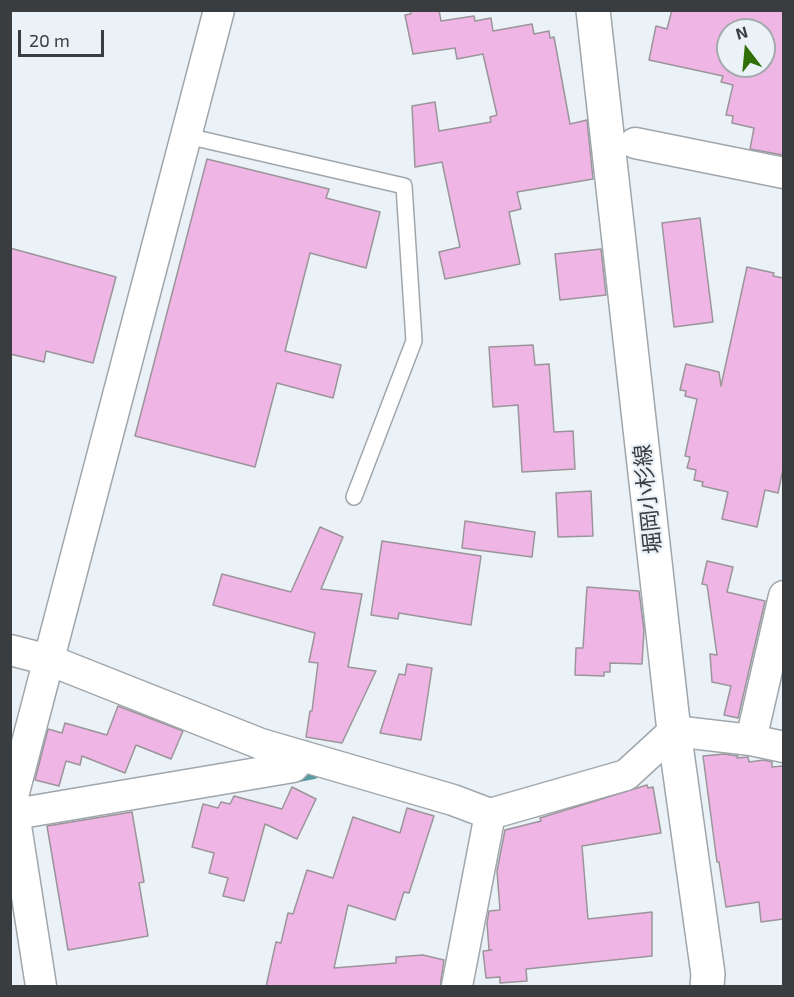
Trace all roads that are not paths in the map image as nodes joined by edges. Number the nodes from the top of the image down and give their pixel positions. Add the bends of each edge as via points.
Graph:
1 (219, 10) edge
2 (593, 10) edge
3 (187, 136) junction
4 (635, 142) dead end
5 (783, 173) edge
6 (354, 497) dead end
7 (783, 596) edge
8 (10, 650) edge
9 (49, 660) junction
10 (674, 731) junction
11 (751, 740) junction
12 (783, 747) edge
13 (303, 756) junction
14 (490, 814) junction
15 (13, 817) edge
16 (41, 987) edge
17 (457, 987) edge
18 (707, 987) edge

1 - 3 street
2 - 10 main road, 堀岡小杉線
3 - 6 lane via 404,186 414,342
3 - 9 street
4 - 5 street
7 - 11 street
8 - 9 street
9 - 13 street via 261,744
9 - 15 street via 12,800
10 - 11 street
10 - 14 street via 627,775
10 - 18 main road, 堀岡小杉線
11 - 12 street
13 - 14 street
13 - 15 street via 293,767
14 - 17 street
15 - 16 street

